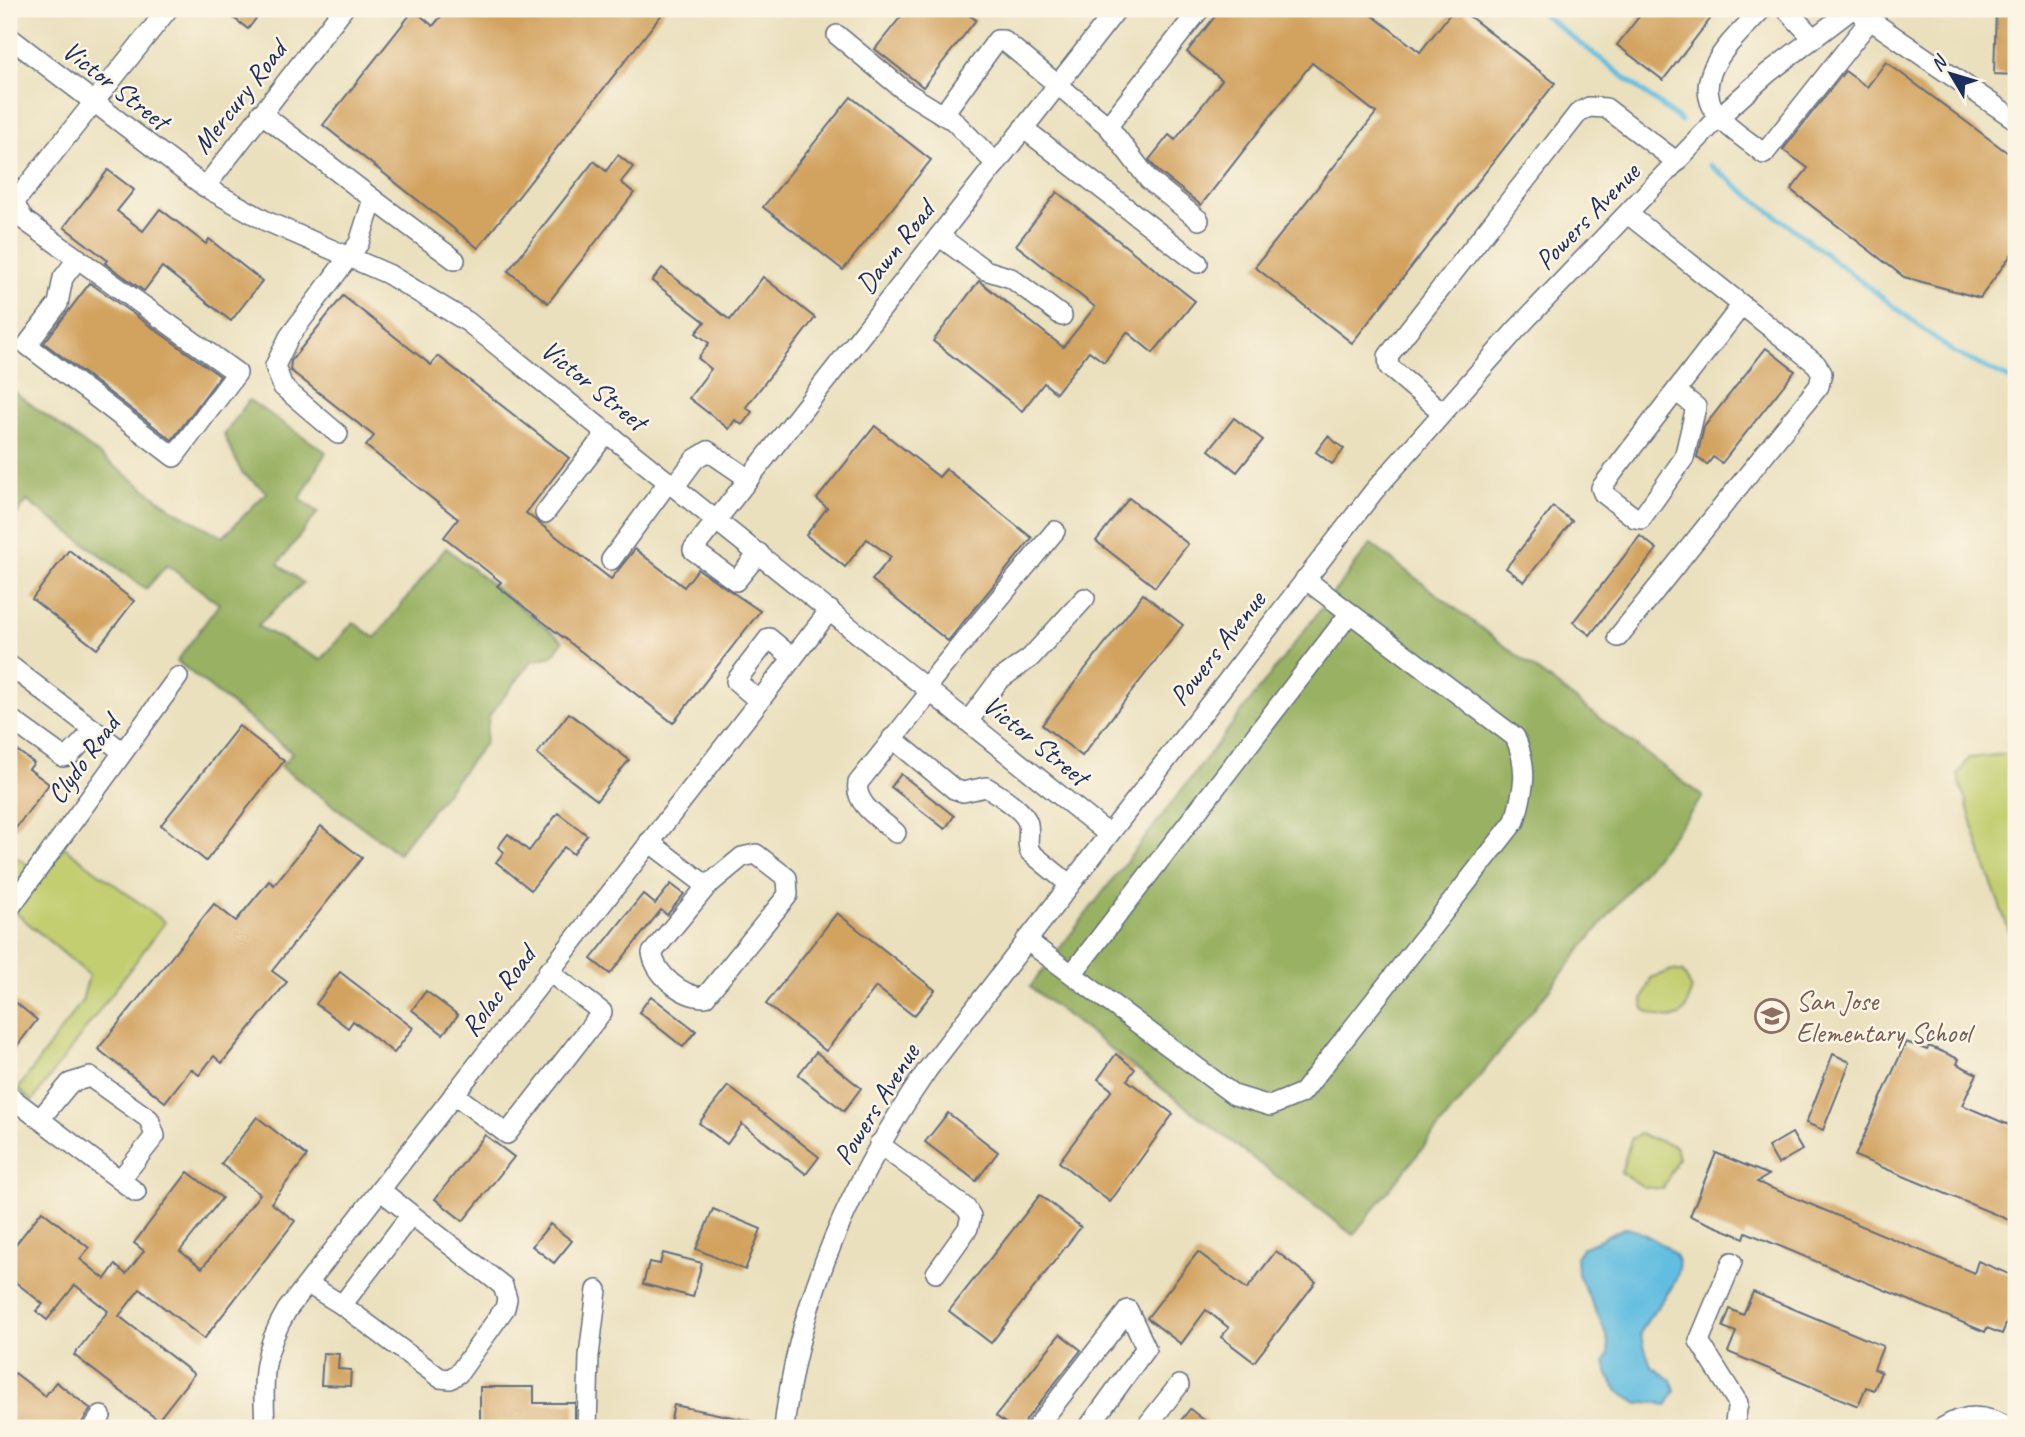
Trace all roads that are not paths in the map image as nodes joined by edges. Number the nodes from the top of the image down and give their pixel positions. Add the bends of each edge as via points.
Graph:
1 (168, 9) edge
2 (343, 9) edge
3 (1116, 9) edge
4 (1200, 9) edge
5 (1762, 9) edge
6 (1786, 9) edge
7 (1853, 9) edge
8 (1870, 20) junction
9 (837, 35) dead end
10 (9, 37) edge
11 (1812, 37) junction
12 (1057, 85) junction
13 (95, 103) junction
14 (261, 113) junction
15 (1719, 117) junction
16 (948, 118) junction
17 (2016, 120) edge
18 (1108, 126) junction
19 (1023, 128) junction
20 (1677, 163) junction
21 (996, 164) junction
22 (205, 187) junction
23 (373, 199) junction
24 (12, 207) edge
25 (1628, 214) junction
26 (1199, 220) dead end
27 (939, 236) junction
28 (350, 257) junction
29 (78, 258) junction
30 (455, 260) dead end
31 (1198, 263) dead end
32 (1742, 305) junction
33 (1062, 316) dead end
34 (1676, 391) junction
35 (1442, 412) junction
36 (607, 432) junction
37 (338, 434) dead end
38 (749, 479) junction
39 (672, 484) junction
40 (545, 513) dead end
41 (717, 519) junction
42 (1055, 531) dead end
43 (759, 554) junction
44 (611, 559) dead end
45 (1305, 579) junction
46 (1085, 598) dead end
47 (830, 610) junction
48 (1350, 613) junction
49 (1618, 637) dead end
50 (793, 658) junction
51 (9, 665) edge
52 (178, 677) dead end
53 (929, 689) junction
54 (760, 701) junction
55 (9, 718) edge
56 (969, 720) junction
57 (94, 730) junction
58 (892, 738) junction
59 (123, 752) junction
60 (1107, 833) junction
61 (897, 834) dead end
62 (649, 842) junction
63 (1069, 884) junction
64 (707, 886) junction
65 (9, 909) edge
66 (1026, 940) junction
67 (548, 971) junction
68 (1072, 974) junction
69 (454, 1094) junction
70 (9, 1096) edge
71 (40, 1119) junction
72 (879, 1144) junction
73 (380, 1190) junction
74 (410, 1216) junction
75 (1732, 1262) dead end
76 (936, 1273) dead end
77 (308, 1284) junction
78 (597, 1290) dead end
79 (342, 1305) junction
80 (1179, 1384) dead end
81 (265, 1428) edge
82 (587, 1428) edge
83 (784, 1428) edge
84 (1036, 1428) edge
85 (1088, 1428) edge
86 (1144, 1428) edge
87 (1734, 1428) edge
88 (1942, 1428) edge
89 (2009, 1428) edge

1 - 13 street
2 - 14 street, Mercury Road
3 - 12 street, Dawn Road
4 - 18 street
5 - 15 street via 1708,73 1706,86
6 - 11 street
7 - 8 street
7 - 11 street, Powers Avenue
8 - 15 street via 1764,154
8 - 17 street
9 - 16 street via 906,92
10 - 13 street, Victor Street
11 - 15 street, Powers Avenue
12 - 16 street via 998,40 946,107
12 - 18 street
12 - 19 street, Dawn Road
13 - 22 street, Victor Street
13 - 24 street
14 - 22 street, Mercury Road
14 - 23 street
15 - 20 street, Powers Avenue
16 - 21 street
18 - 26 street via 1149,180
19 - 21 street, Dawn Road
19 - 31 street
20 - 25 street, Powers Avenue
20 - 35 street via 1606,108 1578,112 1388,356 1389,367
21 - 27 street, Dawn Road
22 - 28 street, Victor Street via 266,221
23 - 28 street
23 - 30 street
24 - 29 street
25 - 32 street
25 - 35 street, Powers Avenue
27 - 33 street via 985,270 1011,278
27 - 38 street, Dawn Road
28 - 36 street, Victor Street via 468,322
28 - 37 street via 289,338 275,366 283,387
29 - 29 street via 237,373 174,457 27,345 58,304 63,278
32 - 34 street
32 - 49 street via 1816,364 1822,373 1819,386
34 - 34 street via 1696,407 1684,458 1640,519 1635,518 1601,488
35 - 45 street, Powers Avenue
36 - 39 street, Victor Street
36 - 40 street
38 - 39 street via 708,451
38 - 41 street, Dawn Road
39 - 41 street, Victor Street
39 - 44 street
41 - 43 street, Victor Street
41 - 43 street, Dawn Road via 693,550 736,581
42 - 53 street
43 - 47 street, Victor Street
45 - 48 street
45 - 60 street, Powers Avenue
46 - 56 street via 1030,657 999,680
47 - 50 street, Rolac Road
47 - 53 street, Victor Street
48 - 68 street
48 - 68 street via 1515,737 1525,760 1523,795 1515,821 1302,1093 1270,1106 1234,1094
50 - 54 street, Rolac Road
50 - 54 street via 769,638 736,681
51 - 57 street
52 - 59 street, Clydo Road
53 - 56 street, Victor Street
53 - 58 street
54 - 62 street, Rolac Road
55 - 57 street via 62,757 69,756
56 - 60 street, Victor Street
57 - 59 street
58 - 61 street via 864,772 856,790 862,803
58 - 63 street via 954,789 963,792 986,787 1024,815 1030,852
59 - 65 street, Clydo Road
60 - 63 street, Powers Avenue
62 - 64 street
62 - 67 street, Rolac Road
63 - 66 street, Powers Avenue
64 - 64 street via 652,953 654,967 690,997 705,997 788,895 787,878 756,854 742,858
66 - 68 street
66 - 72 street, Powers Avenue via 928,1069
67 - 69 street, Rolac Road
67 - 69 street via 602,1012 507,1134
69 - 73 street, Rolac Road
70 - 71 street
71 - 71 street via 128,1186 155,1136 149,1119 90,1077 70,1083
72 - 76 street via 971,1216 968,1228
72 - 83 street, Powers Avenue via 825,1255 800,1339
73 - 74 street
73 - 77 street, Rolac Road
74 - 79 street
74 - 79 street via 503,1286 507,1299 500,1319 459,1373 450,1379 440,1378
75 - 87 street via 1699,1341 1738,1403
77 - 79 street
77 - 81 street, Rolac Road via 269,1344 263,1368
78 - 82 street
80 - 86 street
84 - 85 street via 1128,1310 1146,1348
88 - 89 street via 1959,1417 1981,1416

